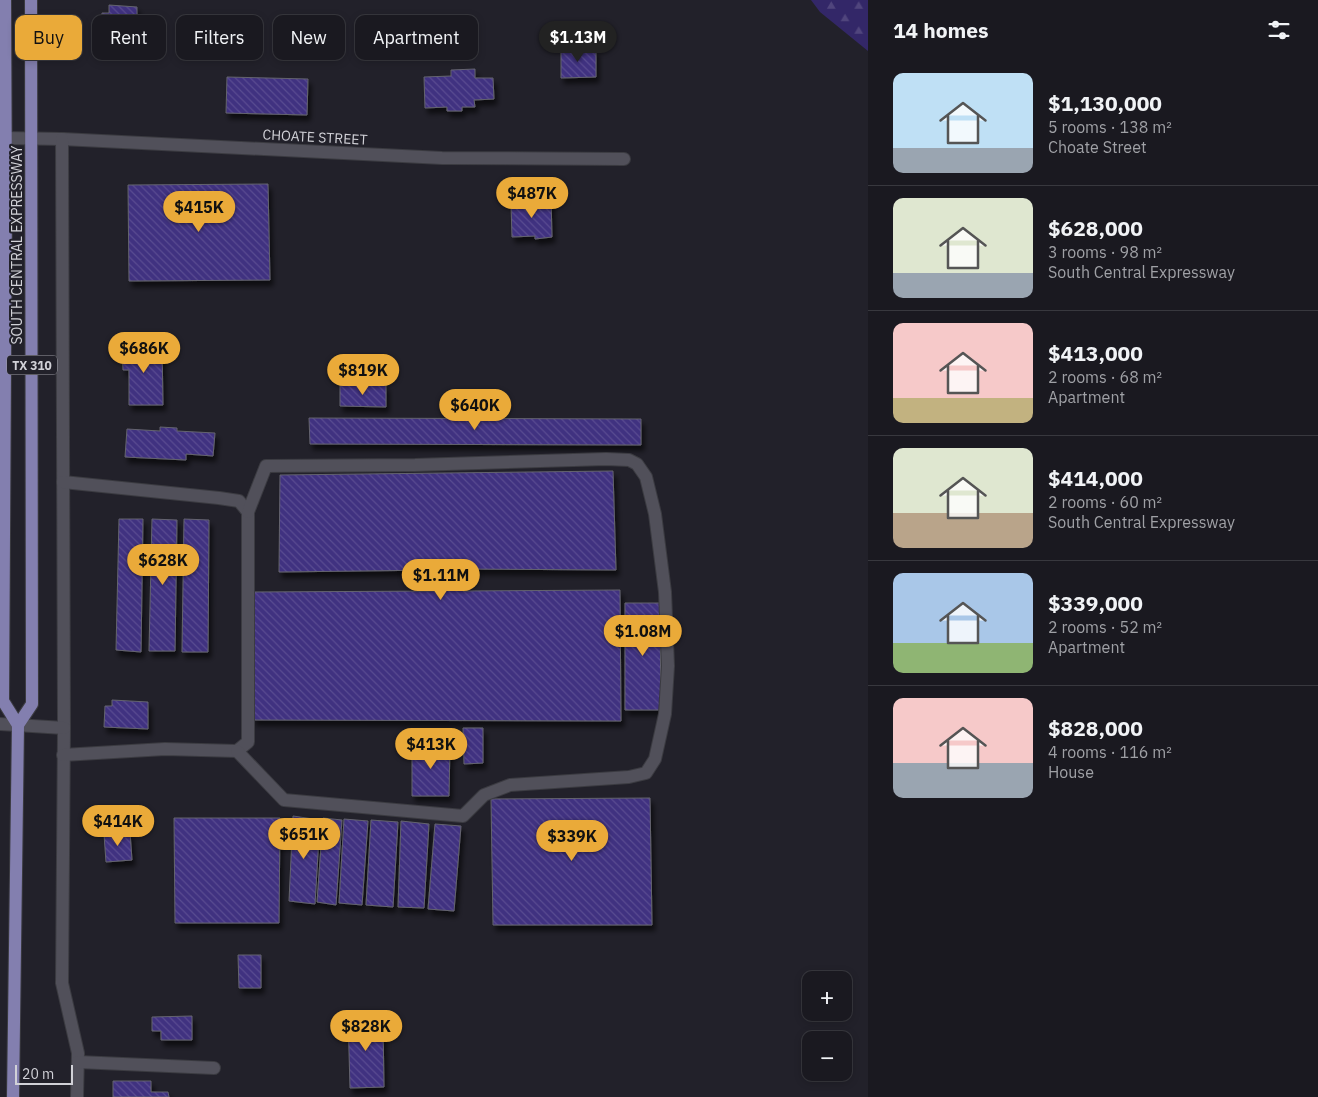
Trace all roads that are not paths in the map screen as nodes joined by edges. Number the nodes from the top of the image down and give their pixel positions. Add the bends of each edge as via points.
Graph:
1 (5, 0) edge
2 (31, 0) edge
3 (31, 138) junction
4 (3, 139) edge
5 (62, 139) junction
6 (624, 159) dead end
7 (63, 482) junction
8 (248, 512) junction
9 (0, 724) edge
10 (18, 725) junction
11 (64, 728) junction
12 (237, 751) junction
13 (63, 755) junction
14 (78, 1062) junction
15 (214, 1068) dead end
16 (14, 1097) edge
17 (77, 1097) edge

1 - 4 main road, SOUTH CENTRAL EXPRESSWAY / TX 310
2 - 3 main road, SOUTH CENTRAL EXPRESSWAY / TX 310
3 - 4 street, CHOATE STREET
3 - 5 street, CHOATE STREET
3 - 10 main road, SOUTH CENTRAL EXPRESSWAY / TX 310 via 32,704
4 - 10 main road, SOUTH CENTRAL EXPRESSWAY / TX 310 via 6,202 3,701
5 - 6 street, CHOATE STREET via 442,158
5 - 7 street
7 - 8 street via 239,501
7 - 11 street
8 - 12 street via 248,742
8 - 12 street via 266,466 629,460 637,464 646,477 655,514 668,666 665,714 655,759 646,773 510,786 484,795 463,816 284,800
9 - 10 street
10 - 11 street
10 - 16 main road
11 - 13 street
12 - 13 street via 165,749
13 - 14 street via 62,983
14 - 15 street
14 - 17 street

